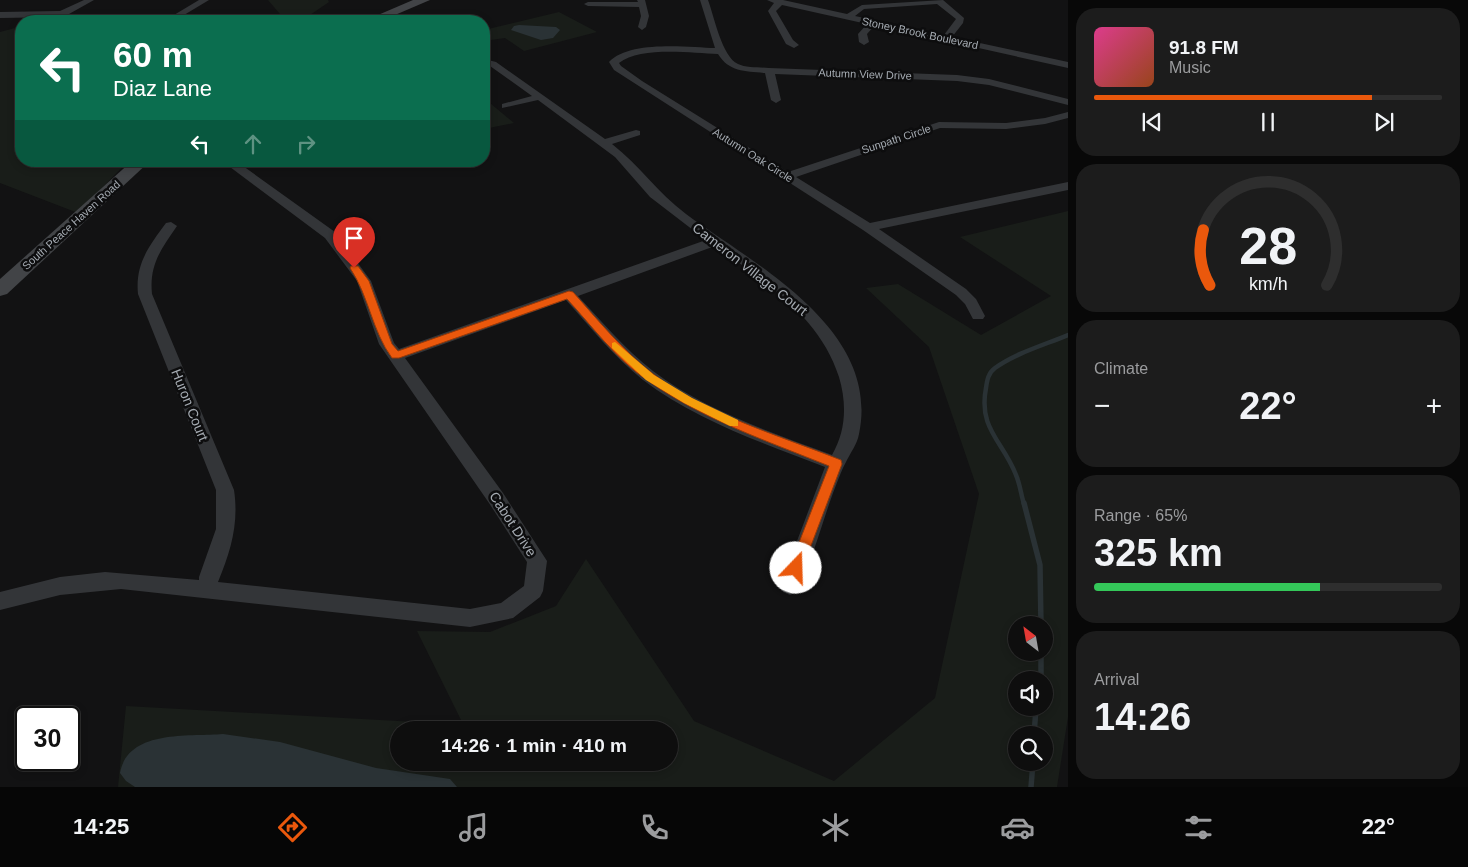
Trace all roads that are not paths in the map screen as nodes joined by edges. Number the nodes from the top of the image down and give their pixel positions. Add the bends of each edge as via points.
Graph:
1 (90, 0) edge
2 (205, 0) edge
3 (424, 0) edge
4 (704, 0) edge
5 (771, 0) edge
6 (938, 0) edge
7 (781, 2) junction
8 (642, 3) edge
9 (588, 4) dead end
10 (62, 14) junction
11 (0, 15) edge
12 (65, 15) edge
13 (179, 15) edge
14 (385, 15) edge
15 (848, 17) junction
16 (872, 22) junction
17 (642, 27) dead end
18 (946, 38) junction
19 (864, 42) dead end
20 (794, 45) dead end
21 (721, 51) junction
22 (490, 63) edge
23 (1068, 65) edge
24 (769, 71) junction
25 (539, 97) junction
26 (776, 100) dead end
27 (1068, 102) edge
28 (506, 106) dead end
29 (1068, 115) edge
30 (636, 133) dead end
31 (603, 143) junction
32 (135, 167) edge
33 (236, 167) edge
34 (787, 176) junction
35 (1068, 186) edge
36 (171, 226) dead end
37 (868, 227) junction
38 (714, 242) junction
39 (0, 290) edge
40 (569, 294) junction
41 (978, 316) dead end
42 (396, 356) junction
43 (836, 464) junction
44 (790, 586) dead end
45 (204, 590) junction
46 (0, 601) edge

1 - 10 street
2 - 13 street
3 - 14 main road
4 - 21 street, Autumn View Drive
5 - 7 street, Stoney Brook Boulevard
6 - 15 street via 862,7
6 - 18 street via 960,18
7 - 15 street, Stoney Brook Boulevard
7 - 20 street via 772,11 789,42
8 - 9 street
8 - 17 street via 645,16
10 - 11 street
10 - 12 street
15 - 16 street, Stoney Brook Boulevard
16 - 18 street, Stoney Brook Boulevard
16 - 19 street via 862,34
18 - 23 street, Stoney Brook Boulevard
21 - 24 street, Autumn View Drive via 736,67
21 - 34 street, Autumn Oak Circle via 635,52 614,62 617,68 638,83
22 - 25 street, Cameron Village Court
24 - 26 street
24 - 27 street, Autumn View Drive via 957,78 989,82
25 - 28 street
25 - 31 street, Cameron Village Court
29 - 34 street, Sunpath Circle via 1045,122 1006,126 939,125
30 - 31 street
31 - 38 street, Cameron Village Court via 632,167 654,194
32 - 39 main road, South Peace Haven Road
33 - 42 street, Cabot Drive via 330,235 364,281 387,344
34 - 37 street, Autumn Oak Circle
35 - 37 street
36 - 45 street, Huron Court via 146,260 142,276 145,294 225,490 228,506 223,547
37 - 41 street, Autumn Oak Circle via 961,292
38 - 40 street
38 - 43 street, Cameron Village Court via 786,293 826,332 851,389 850,437
40 - 42 street
40 - 43 street via 626,357 650,377 729,421
42 - 45 street, Cabot Drive via 537,561 533,591 506,611 470,618
43 - 44 street, Cameron Village Court
45 - 46 street, Cabot Drive via 94,580 34,590

